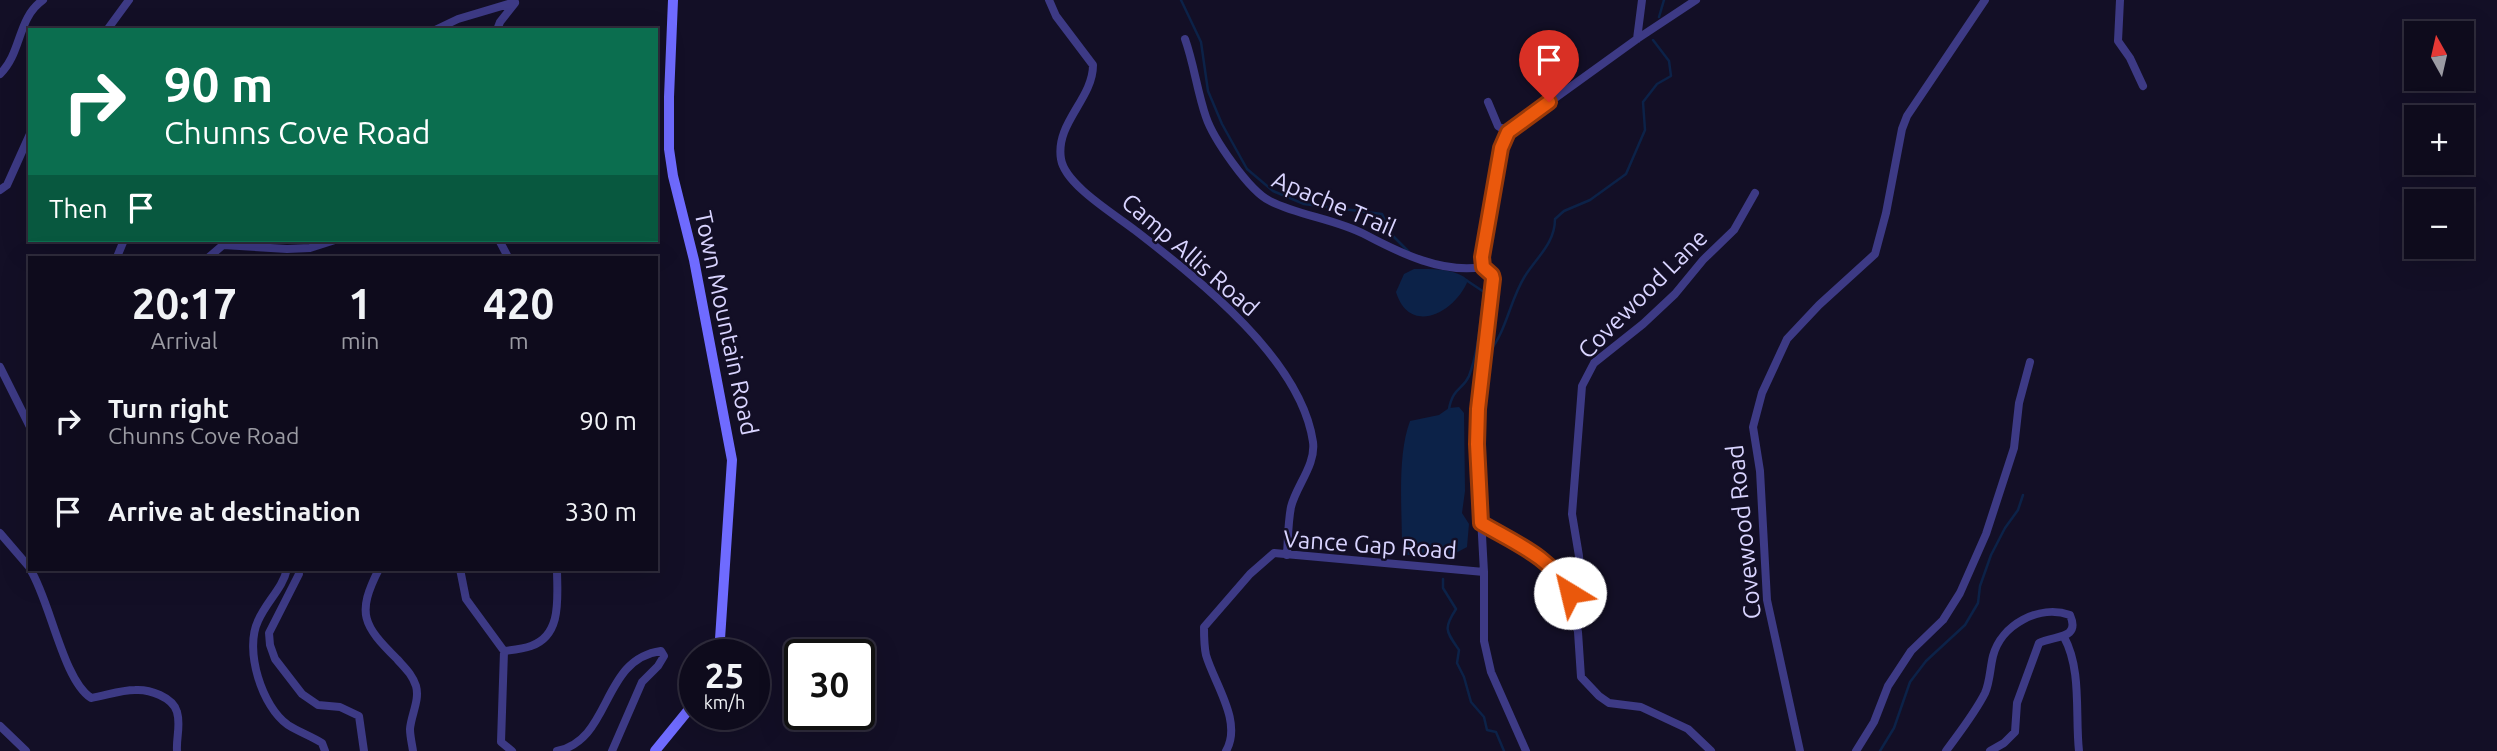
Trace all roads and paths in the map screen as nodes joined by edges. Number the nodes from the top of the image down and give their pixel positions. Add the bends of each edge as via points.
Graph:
1 (43, 0) edge
2 (129, 0) edge
3 (673, 0) edge
4 (1049, 0) edge
5 (1642, 0) edge
6 (1696, 0) edge
7 (1985, 0) edge
8 (2120, 0) edge
9 (516, 1) edge
10 (108, 28) edge
11 (439, 28) edge
12 (498, 28) edge
13 (1185, 39) dead end
14 (1637, 39) junction
15 (0, 74) edge
16 (2143, 86) dead end
17 (1488, 102) dead end
18 (1508, 132) junction
19 (28, 138) edge
20 (0, 190) edge
21 (1755, 193) dead end
22 (329, 242) edge
23 (210, 256) edge
24 (1483, 267) junction
25 (2030, 362) dead end
26 (0, 367) edge
27 (28, 424) edge
28 (1481, 523) junction
29 (0, 533) edge
30 (1287, 555) junction
31 (28, 567) edge
32 (31, 571) edge
33 (287, 571) edge
34 (298, 571) edge
35 (378, 571) edge
36 (460, 571) edge
37 (557, 571) edge
38 (1484, 572) junction
39 (1570, 593) junction
40 (2064, 637) junction
41 (720, 639) edge
42 (504, 651) junction
43 (679, 721) edge
44 (0, 726) edge
45 (26, 751) edge
46 (177, 751) edge
47 (325, 751) edge
48 (364, 751) edge
49 (412, 751) edge
50 (512, 751) edge
51 (557, 751) edge
52 (612, 751) edge
53 (654, 751) edge
54 (1226, 751) edge
55 (1526, 751) edge
56 (1711, 751) edge
57 (1800, 751) edge
58 (1856, 751) edge
59 (1946, 751) edge
60 (1990, 751) edge
61 (2079, 751) edge

1 - 15 street via 34,6 14,58
2 - 10 street
3 - 41 main road, Town Mountain Road via 669,149 732,460
4 - 30 street, Camp Allis Road via 1093,65 1091,82 1062,138 1064,169 1081,189 1247,327 1292,383 1303,408 1314,445 1292,506
5 - 14 street
6 - 14 street
7 - 57 street, Covewood Road via 1907,116 1875,254 1787,339 1762,393 1753,427 1767,600
8 - 16 street via 2118,41
9 - 11 street
9 - 12 street
13 - 24 street, Apache Trail via 1207,121 1258,194 1357,231 1401,254 1448,266
14 - 18 street
17 - 18 street via 1498,125
18 - 24 street via 1497,162
19 - 20 street
21 - 39 street, Covewood Lane via 1734,230 1675,294 1594,363 1582,386 1572,514 1581,580
22 - 23 street via 287,250 223,245
24 - 28 street via 1493,279 1478,409
25 - 58 street via 2014,448 1986,534 1960,593 1943,620 1903,663
26 - 27 street
28 - 38 street
28 - 39 street via 1547,562
29 - 31 street
30 - 38 street, Vance Gap Road
30 - 54 street, Vance Gap Road via 1275,554 1250,574 1203,626 1206,653 1228,713 1230,744
32 - 46 street via 82,692 91,698 145,690 165,698 177,711
33 - 47 street via 256,624 254,663 275,711 288,725 322,743
34 - 48 street via 269,633 275,659 302,694 318,705 340,707 359,716
35 - 49 street via 368,590 367,621 371,634 412,675 417,689 410,728
36 - 42 street via 466,598
37 - 42 street via 553,628 531,646
38 - 55 street via 1487,657
39 - 56 street via 1581,677 1609,703 1641,707 1688,729
40 - 59 street via 2073,623 2064,613 2038,613 2010,628 1994,654 1986,691
40 - 60 street via 2039,643 2017,703 2015,732
40 - 61 street via 2070,648 2077,701
42 - 50 street via 501,741
43 - 53 main road
44 - 45 street
51 - 52 street via 582,739 595,725 610,690 628,668 643,655 661,651 664,656 642,682

